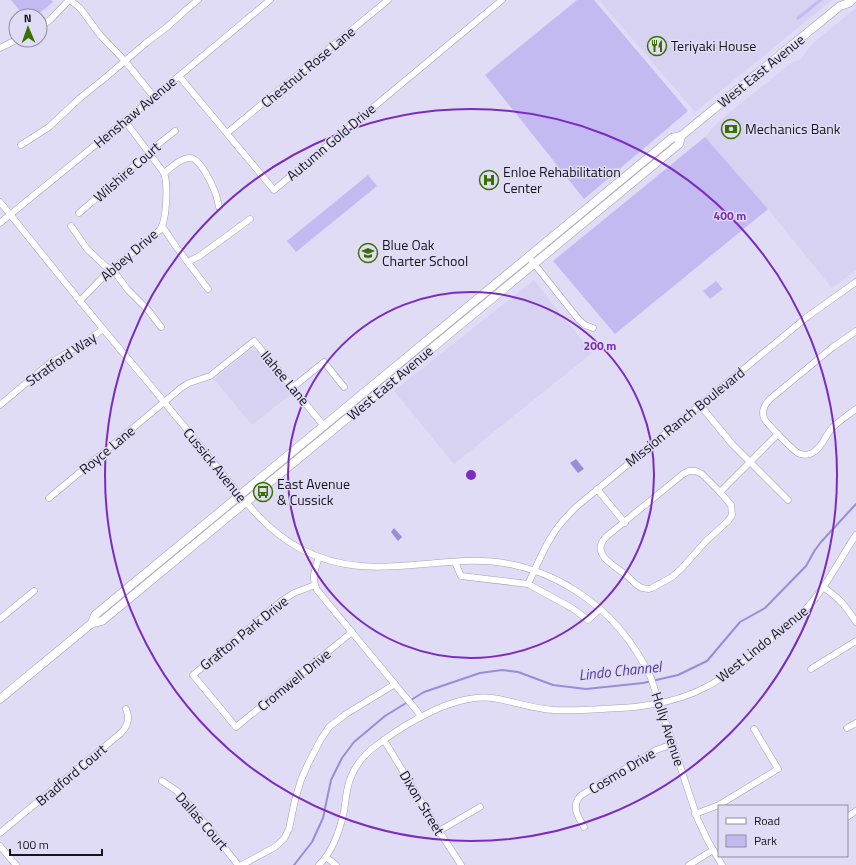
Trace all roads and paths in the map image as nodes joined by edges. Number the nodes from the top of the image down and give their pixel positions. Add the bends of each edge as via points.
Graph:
1 (70, 0) edge
2 (198, 0) edge
3 (270, 0) edge
4 (388, 0) edge
5 (502, 0) edge
6 (852, 0) edge
7 (841, 3) edge
8 (48, 21) edge
9 (125, 61) junction
10 (179, 76) junction
11 (154, 97) junction
12 (125, 120) junction
13 (175, 131) dead end
14 (228, 133) junction
15 (681, 136) junction
16 (22, 145) dead end
17 (149, 154) junction
18 (164, 173) junction
19 (0, 202) edge
20 (219, 207) dead end
21 (79, 213) dead end
22 (10, 214) junction
23 (250, 219) dead end
24 (0, 223) edge
25 (71, 226) dead end
26 (162, 226) junction
27 (529, 257) junction
28 (188, 262) junction
29 (534, 264) junction
30 (111, 270) junction
31 (856, 282) edge
32 (208, 289) dead end
33 (80, 301) junction
34 (161, 327) dead end
35 (593, 328) dead end
36 (103, 329) junction
37 (856, 331) edge
38 (344, 387) dead end
39 (292, 388) junction
40 (165, 402) junction
41 (0, 405) edge
42 (700, 405) junction
43 (856, 409) edge
44 (324, 426) junction
45 (778, 434) junction
46 (750, 462) junction
47 (598, 489) junction
48 (720, 492) junction
49 (240, 495) junction
50 (49, 498) dead end
51 (788, 500) dead end
52 (245, 502) junction
53 (625, 523) junction
54 (856, 535) edge
55 (319, 557) junction
56 (455, 562) junction
57 (534, 571) junction
58 (528, 584) junction
59 (315, 585) junction
60 (823, 587) junction
61 (34, 591) dead end
62 (600, 609) junction
63 (0, 619) edge
64 (856, 622) edge
65 (92, 623) junction
66 (352, 632) junction
67 (856, 641) edge
68 (811, 669) dead end
69 (395, 684) junction
70 (0, 699) edge
71 (660, 703) junction
72 (126, 709) dead end
73 (421, 717) junction
74 (856, 723) edge
75 (236, 727) joint
76 (847, 728) dead end
77 (754, 729) dead end
78 (384, 740) junction
79 (673, 744) junction
80 (162, 781) dead end
81 (718, 805) edge
82 (719, 805) edge
83 (480, 807) dead end
84 (696, 814) junction
85 (584, 827) dead end
86 (439, 831) junction
87 (0, 833) edge
88 (0, 846) edge
89 (713, 850) junction
90 (326, 857) junction
91 (16, 865) edge
92 (238, 865) edge
93 (242, 865) edge
94 (319, 865) edge
95 (336, 865) edge
96 (461, 865) edge
97 (689, 865) edge
98 (722, 865) edge

1 - 8 street
1 - 9 street via 80,8 100,35
2 - 9 street
3 - 10 street, Henshaw Avenue
4 - 14 street, Chestnut Rose Lane
5 - 14 street, Autumn Gold Drive via 274,190
6 - 7 main road, West East Avenue via 849,3
7 - 15 main road, West East Avenue
9 - 11 street
9 - 16 street via 49,126
10 - 11 street, Henshaw Avenue
10 - 14 street, Autumn Gold Drive
11 - 12 street, Henshaw Avenue
12 - 17 street
12 - 22 street, Henshaw Avenue
13 - 17 street, Wilshire Court
15 - 27 main road, West East Avenue via 672,138
15 - 29 main road, West East Avenue via 679,144
17 - 18 street
17 - 21 street, Wilshire Court
18 - 20 street via 180,161 196,159 208,177
18 - 26 street, Abbey Drive via 166,189
19 - 22 street, Cussick Avenue
22 - 24 street, Henshaw Avenue
22 - 33 street, Cussick Avenue
23 - 28 street
25 - 30 street via 87,248
26 - 28 street
26 - 30 street, Abbey Drive
27 - 29 street
27 - 44 main road, West East Avenue
28 - 32 street
29 - 35 street via 579,320
29 - 52 main road, West East Avenue
30 - 33 street, Abbey Drive
30 - 34 street
31 - 42 street, Mission Ranch Boulevard via 816,310
33 - 36 street, Cussick Avenue
36 - 40 street, Cussick Avenue
36 - 41 street, Stratford Way via 50,363
37 - 45 street via 765,404 764,418
38 - 39 street via 324,362
39 - 40 street, Ilahee Lane via 254,341 216,372 185,385
39 - 44 street, Ilahee Lane
40 - 49 street, Cussick Avenue
40 - 50 street, Royce Lane
42 - 46 street
42 - 47 street, Mission Ranch Boulevard
43 - 45 street via 831,429 817,450 811,454 797,452
44 - 49 main road, West East Avenue
45 - 46 street
46 - 48 street
46 - 51 street
47 - 53 street
47 - 57 street, Mission Ranch Boulevard via 561,523
48 - 53 street via 702,474 689,471
48 - 53 street via 731,505 731,518 672,577 652,588 639,587 602,556 601,549 605,539
49 - 52 street, Cussick Avenue
49 - 65 main road, West East Avenue via 95,615
52 - 55 street, Cussick Avenue via 284,539
52 - 65 main road, West East Avenue via 102,621
54 - 60 street, West Lindo Avenue
55 - 56 street, Holly Avenue via 371,567
55 - 59 street via 313,580
56 - 57 street, Holly Avenue via 494,562
56 - 58 street via 461,576
57 - 58 street, Mission Ranch Boulevard
57 - 62 street, Holly Avenue via 569,587
58 - 62 street via 572,608 588,620
59 - 66 street
59 - 75 street, Grafton Park Drive via 283,600 193,675
60 - 64 street via 844,604
60 - 71 street, West Lindo Avenue via 797,618 723,678 698,692
61 - 63 street
62 - 71 street, Holly Avenue via 621,630 639,655
65 - 70 main road, West East Avenue
66 - 69 street
66 - 75 street, Cromwell Drive
67 - 68 street
69 - 73 street
69 - 93 street via 329,727 301,780 289,829 284,839 275,847
71 - 73 street, West Lindo Avenue via 638,707 559,711 492,698 478,698 445,706
71 - 79 street, Holly Avenue
72 - 87 street, Bradford Court via 128,722 121,733
73 - 78 street, West Lindo Avenue
74 - 76 street
77 - 82 street via 778,769
78 - 86 street, Dixon Street
78 - 90 street, West Lindo Avenue via 366,754 353,772 340,826
79 - 84 street, Holly Avenue
79 - 85 street, Cosmo Drive via 656,750 580,796 576,808
80 - 92 street, Dallas Court via 176,791
81 - 84 street
83 - 86 street
84 - 89 street, Holly Avenue
86 - 96 street, Dixon Street
88 - 91 street
89 - 97 street
89 - 98 street, Holly Avenue
90 - 94 street, West Lindo Avenue
90 - 95 street

